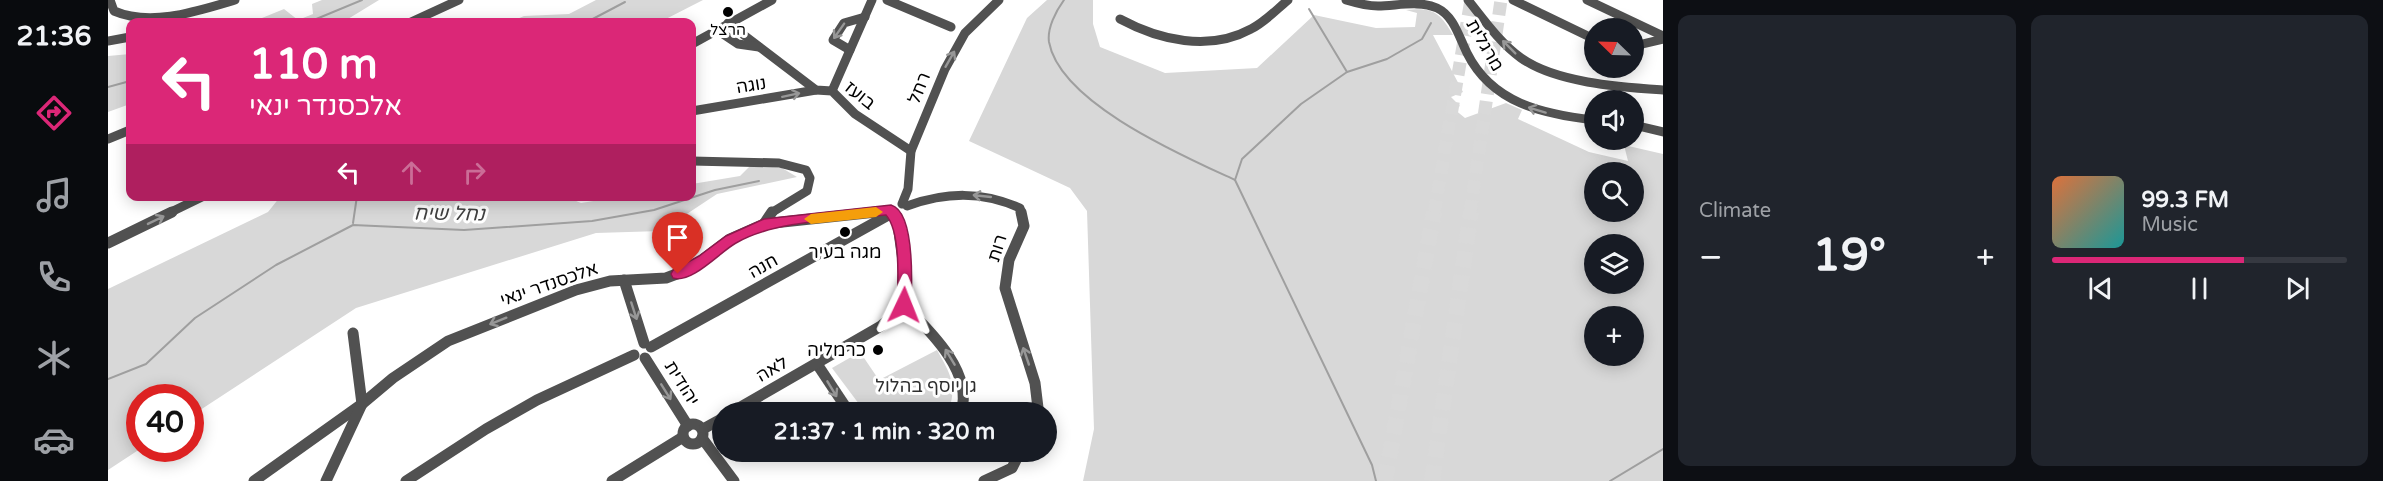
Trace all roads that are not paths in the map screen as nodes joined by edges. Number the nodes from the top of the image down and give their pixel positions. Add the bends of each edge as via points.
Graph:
1 (110, 0) edge
2 (235, 0) edge
3 (459, 0) edge
4 (772, 0) edge
5 (872, 0) edge
6 (887, 0) edge
7 (999, 0) edge
8 (1288, 0) edge
9 (1346, 0) edge
10 (1468, 0) edge
11 (1513, 0) edge
12 (1587, 0) edge
13 (1601, 0) edge
14 (111, 13) edge
15 (865, 17) junction
16 (420, 18) edge
17 (1120, 18) dead end
18 (728, 23) junction
19 (951, 27) dead end
20 (1663, 29) edge
21 (717, 30) junction
22 (1584, 34) edge
23 (1663, 37) edge
24 (126, 38) edge
25 (108, 41) edge
26 (696, 42) edge
27 (1644, 45) edge
28 (759, 47) junction
29 (850, 50) junction
30 (816, 90) junction
31 (1663, 90) edge
32 (832, 91) junction
33 (696, 110) edge
34 (1584, 118) edge
35 (1644, 127) edge
36 (126, 132) edge
37 (1663, 132) edge
38 (108, 139) edge
39 (911, 151) junction
40 (696, 161) edge
41 (196, 201) edge
42 (904, 205) junction
43 (893, 213) junction
44 (764, 224) junction
45 (108, 243) edge
46 (624, 280) junction
47 (904, 305) junction
48 (353, 333) dead end
49 (644, 351) junction
50 (817, 364) junction
51 (750, 402) edge
52 (842, 402) edge
53 (962, 402) edge
54 (1037, 402) edge
55 (362, 404) junction
56 (712, 426) edge
57 (686, 432) junction
58 (702, 434) junction
59 (1015, 462) edge
60 (254, 481) edge
61 (326, 481) edge
62 (406, 481) edge
63 (612, 481) edge
64 (734, 481) edge
65 (984, 481) edge

1 - 14 street
2 - 14 street via 184,12 130,18
3 - 16 street
4 - 18 street
5 - 15 street
6 - 19 street
39 -> 7 street, רחל via 945,69 965,33
8 - 17 street via 1250,30 1211,42 1137,30
34 -> 9 street, מרגלית via 1544,112 1499,94 1480,75 1456,27 1439,10 1418,4 1372,6
31 -> 10 street via 1534,66 1506,45
11 - 22 street
12 - 23 street
13 - 20 street
15 - 29 street
15 -> 29 street via 844,23 833,40
18 - 21 street
18 - 28 street, בועז
21 - 26 street
21 - 28 street, בועז via 738,44
23 - 27 street
24 - 25 street
28 - 30 street, בועז
29 - 32 street
30 - 32 street, בועז
33 -> 30 street, נוגה
32 - 39 street, בועז via 855,114
35 - 37 street
36 - 38 street
39 - 42 street, רחל
40 - 44 street via 779,163 806,170 810,181 807,192 773,210
45 -> 41 street
42 - 43 street, חנה via 908,213
54 -> 42 street, רות via 1005,288 1009,260 1024,226 1020,208 1001,198 963,194
43 - 44 street, אלכסנדר ינאי
43 - 47 street via 905,276
43 - 49 street, חנה
44 - 46 street, אלכסנדר ינאי via 730,239 690,269 666,278
46 -> 49 street, יהודית
46 -> 55 street, אלכסנדר ינאי via 576,290 448,341
47 - 50 street, לאה via 881,326
53 -> 47 street via 955,364 946,349
48 - 55 street
49 -> 57 street, יהודית
49 - 62 street, חנה via 537,400
50 - 51 street, לאה
50 -> 52 street
55 - 60 street, אלכסנדר ינאי
55 - 61 street
56 - 58 street
57 - 58 street via 690,443
57 - 63 street
58 - 64 street
59 - 65 street via 1012,468

